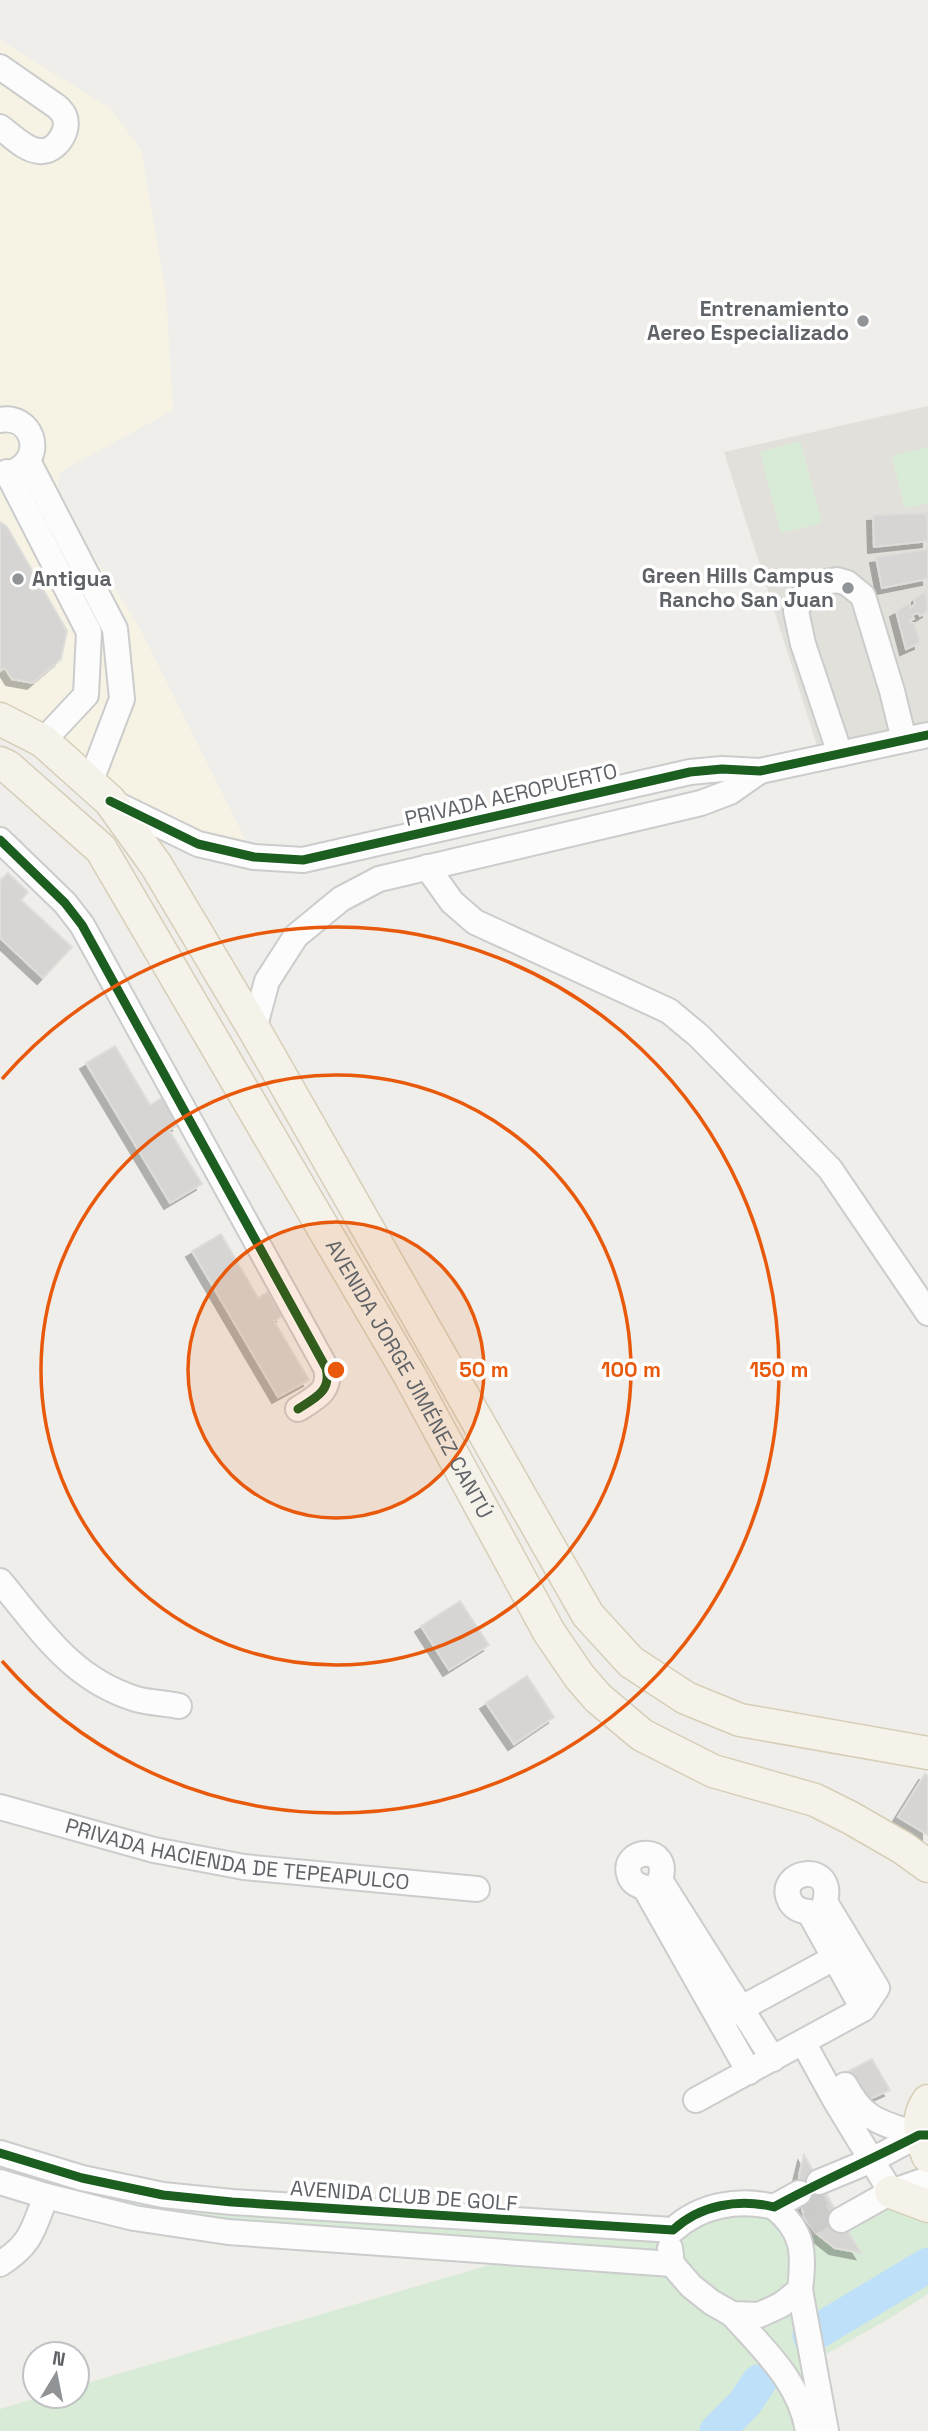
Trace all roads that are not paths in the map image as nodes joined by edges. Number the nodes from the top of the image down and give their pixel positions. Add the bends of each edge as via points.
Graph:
1 (0, 67) edge
2 (0, 127) edge
3 (2, 416) edge
4 (12, 468) edge
5 (0, 719) edge
6 (916, 738) edge
7 (43, 741) junction
8 (840, 754) junction
9 (760, 771) junction
10 (7, 773) edge
11 (100, 792) junction
12 (0, 840) edge
13 (427, 867) junction
14 (254, 1030) junction
15 (928, 1313) edge
16 (298, 1409) dead end
17 (0, 1581) edge
18 (179, 1706) dead end
19 (928, 1753) edge
20 (0, 1807) edge
21 (928, 1866) edge
22 (477, 1889) dead end
23 (694, 1953) dead end
24 (731, 2014) junction
25 (811, 2038) junction
26 (773, 2059) junction
27 (749, 2072) junction
28 (696, 2100) dead end
29 (928, 2102) edge
30 (850, 2110) junction
31 (925, 2142) edge
32 (0, 2153) edge
33 (872, 2160) junction
34 (928, 2179) edge
35 (0, 2182) edge
36 (891, 2192) junction
37 (46, 2196) junction
38 (928, 2206) edge
39 (808, 2213) junction
40 (673, 2230) junction
41 (0, 2264) edge
42 (672, 2264) junction
43 (800, 2290) junction
44 (732, 2314) junction
45 (808, 2431) edge
46 (825, 2431) edge

1 - 2 street via 56,106 66,124 58,142 40,151
3 - 4 street via 28,429 33,445
4 - 7 street via 89,632 86,695
4 - 11 street via 115,629 122,699
5 - 7 main road, AVENIDA JORGE JIMÉNEZ CANTÚ
6 - 8 street, PRIVADA AEROPUERTO
6 - 8 street via 892,691 863,596 848,583 826,582 803,596 796,611
7 - 11 main road, AVENIDA JORGE JIMÉNEZ CANTÚ
8 - 9 street, PRIVADA AEROPUERTO
9 - 11 street, PRIVADA AEROPUERTO via 690,772 303,860 254,857 198,844
9 - 13 street, PRIVADA AEROPUERTO via 730,792 701,803
10 - 21 main road, AVENIDA JORGE JIMÉNEZ CANTÚ via 101,849 410,1376 549,1632 579,1676 642,1735 713,1771 815,1800
11 - 14 main road, AVENIDA JORGE JIMÉNEZ CANTÚ via 156,865
12 - 16 street via 82,925 326,1368 326,1388
13 - 14 street, PRIVADA AEROPUERTO via 379,879 341,899 296,936 267,981
13 - 15 street via 452,902 475,922 669,1012 699,1035 830,1169
14 - 19 main road, AVENIDA JORGE JIMÉNEZ CANTÚ via 587,1615 631,1662 686,1698 740,1720
17 - 18 street via 74,1667 104,1686 138,1699
20 - 22 street, PRIVADA HACIENDA DE TEPEAPULCO via 155,1850 244,1867
23 - 24 street
24 - 25 street via 843,1953 877,1988 863,2010
24 - 26 street
24 - 27 street
25 - 26 street
25 - 30 street
26 - 27 street
27 - 28 street
29 - 31 main road via 923,2108
30 - 31 street
30 - 33 street
31 - 33 street
32 - 40 street, AVENIDA CLUB DE GOLF via 82,2178 177,2197
33 - 36 street
33 - 39 street
34 - 36 street
35 - 37 street
36 - 38 main road
36 - 39 street
37 - 41 street via 30,2237 18,2253
37 - 42 street via 134,2218 228,2232
39 - 40 street via 755,2202 726,2204 685,2218
39 - 43 street
40 - 42 street
42 - 44 street via 691,2286
43 - 44 street via 759,2315
43 - 46 street
44 - 45 street via 795,2390

